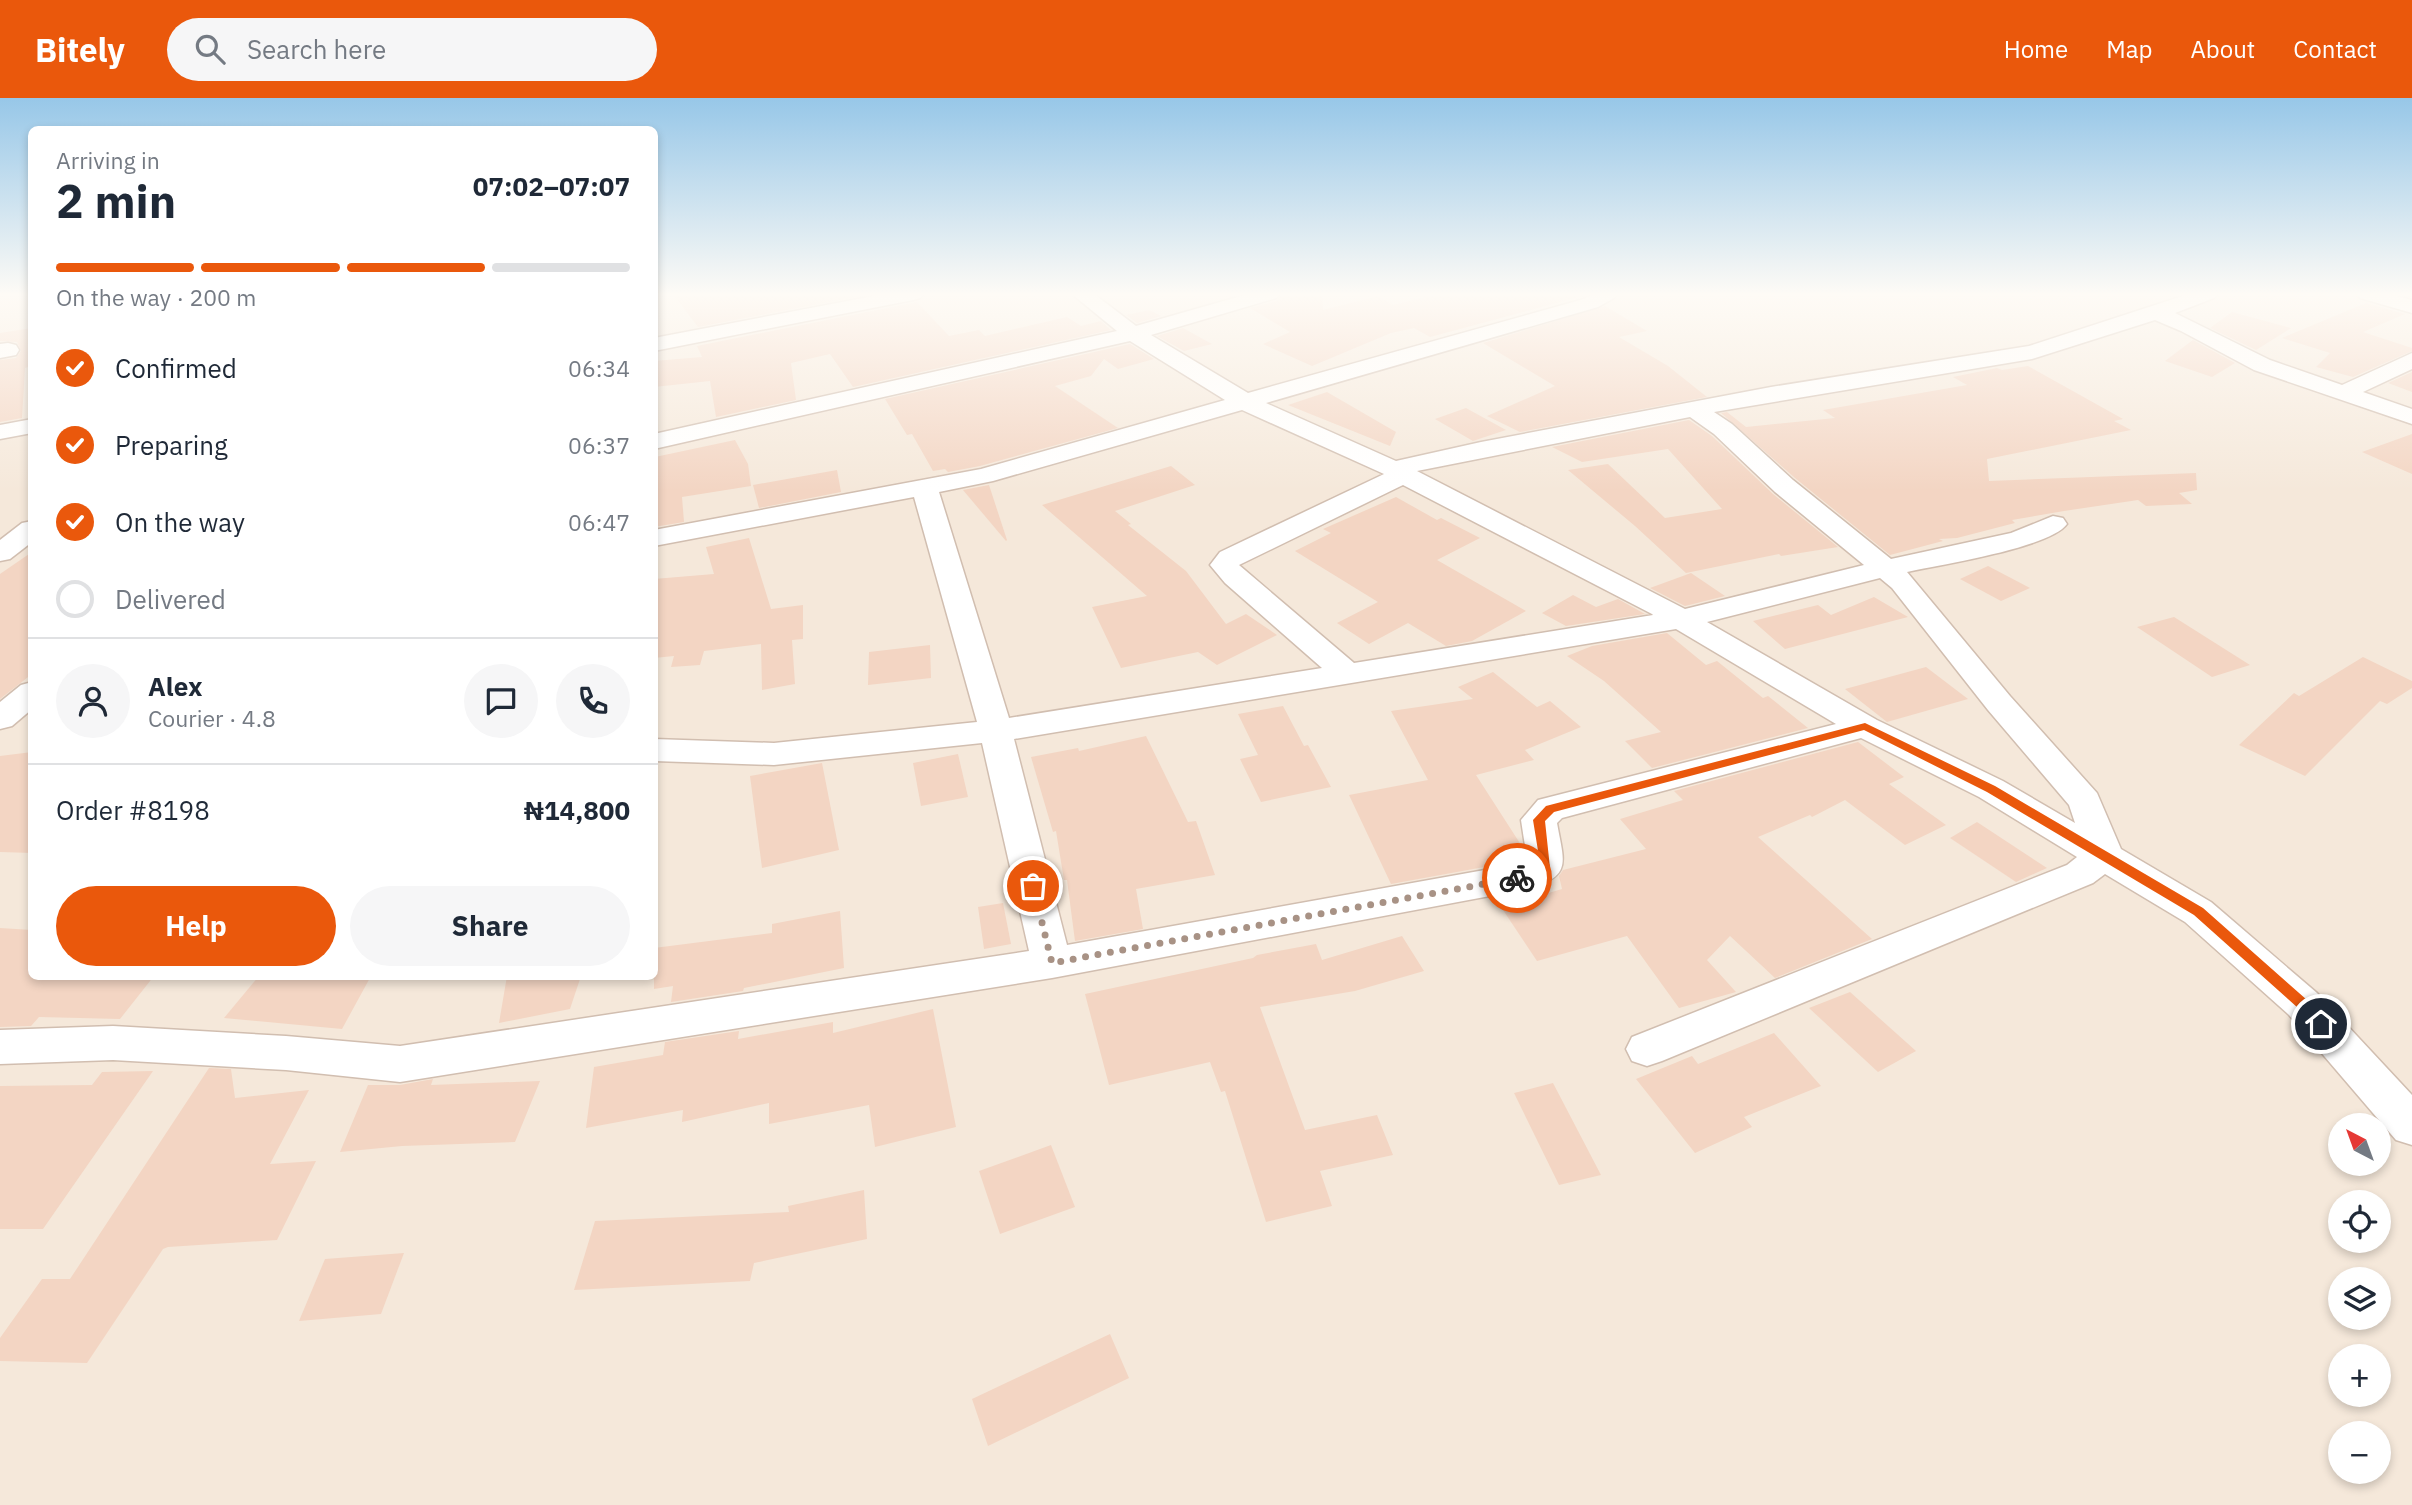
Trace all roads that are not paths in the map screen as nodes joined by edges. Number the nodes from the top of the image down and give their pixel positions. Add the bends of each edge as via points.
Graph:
1 (1022, 360) edge
2 (1176, 360) edge
3 (1396, 360) edge
4 (1984, 360) edge
5 (2252, 360) edge
6 (2412, 360) edge
7 (2341, 394) junction
8 (1247, 403) junction
9 (1696, 410) junction
10 (2412, 417) edge
11 (28, 427) edge
12 (0, 432) edge
13 (658, 441) edge
14 (1398, 472) junction
15 (925, 489) junction
16 (2053, 524) dead end
17 (28, 532) edge
18 (658, 537) edge
19 (0, 553) edge
20 (1887, 568) junction
21 (1682, 619) junction
22 (1347, 673) junction
23 (28, 695) edge
24 (0, 719) edge
25 (1865, 727) junction
26 (996, 731) junction
27 (658, 750) edge
28 (2105, 855) junction
29 (1052, 963) junction
30 (0, 1048) edge
31 (1647, 1049) dead end
32 (2412, 1126) edge

1 - 13 street
2 - 8 street
3 - 8 street
4 - 9 street
5 - 7 street
6 - 7 street
7 - 10 street
8 - 14 street
8 - 15 street
9 - 14 street via 1481,449
9 - 20 street
11 - 12 street
14 - 21 street
14 - 22 street via 1224,565
15 - 18 street
15 - 26 street
16 - 20 street via 2020,539
17 - 19 street
20 - 21 street
20 - 28 street via 2085,801
21 - 22 street
21 - 25 street
22 - 26 street
23 - 24 street
25 - 28 street via 1991,789
25 - 29 street via 1550,809 1539,820 1546,865 1527,876
26 - 27 street via 774,754
26 - 29 street
28 - 31 street via 2080,874
28 - 32 street via 2199,912 2303,1004
29 - 30 street via 400,1065 113,1043

